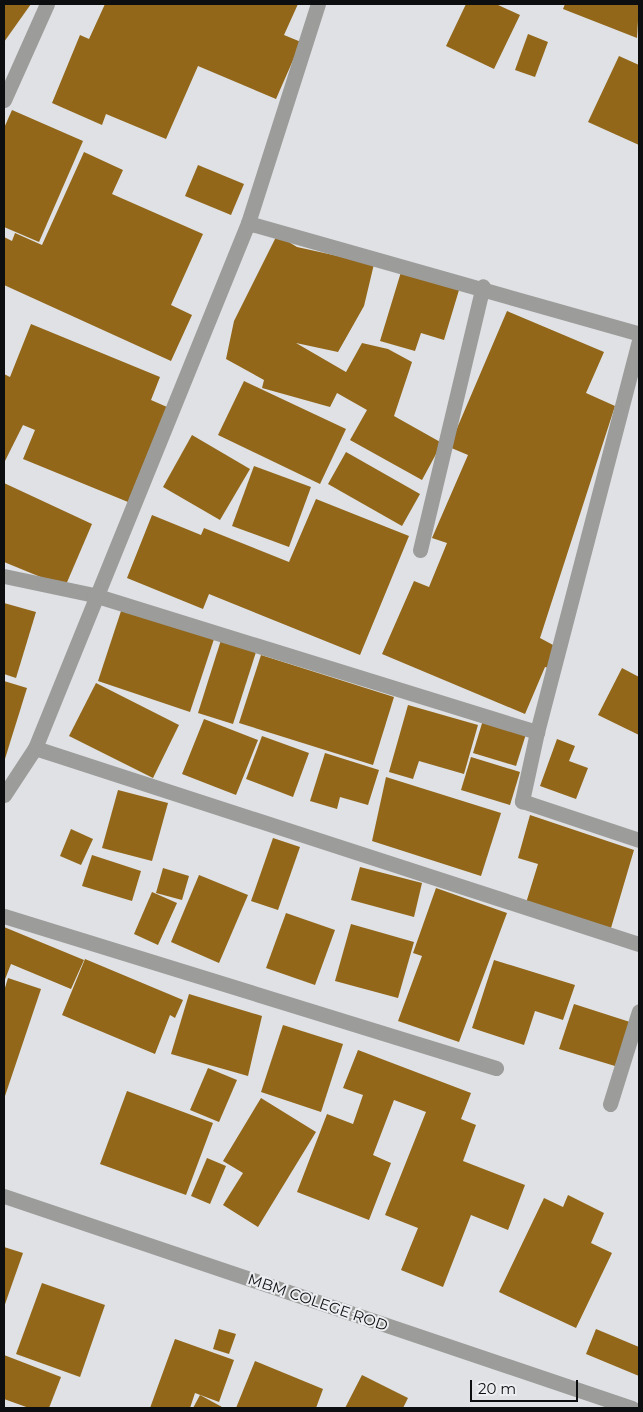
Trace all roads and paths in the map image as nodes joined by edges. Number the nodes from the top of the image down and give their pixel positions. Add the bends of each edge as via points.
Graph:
1 (47, 4) edge
2 (318, 4) edge
3 (4, 100) edge
4 (248, 223) junction
5 (483, 286) junction
6 (639, 334) edge
7 (639, 341) edge
8 (420, 550) dead end
9 (4, 576) edge
10 (94, 595) junction
11 (537, 732) junction
12 (35, 748) junction
13 (4, 795) edge
14 (639, 840) edge
15 (4, 916) edge
16 (639, 944) edge
17 (639, 1011) edge
18 (496, 1068) dead end
19 (610, 1104) dead end
20 (4, 1196) edge
21 (632, 1408) edge

1 - 3 street
2 - 4 street
4 - 5 street
4 - 10 street
5 - 6 street
5 - 8 street
7 - 11 street
9 - 10 street
10 - 11 street
10 - 12 street
11 - 14 street via 522,801
12 - 13 street
12 - 16 street
15 - 18 street
17 - 19 street
20 - 21 street, MBM COLEGE ROD

